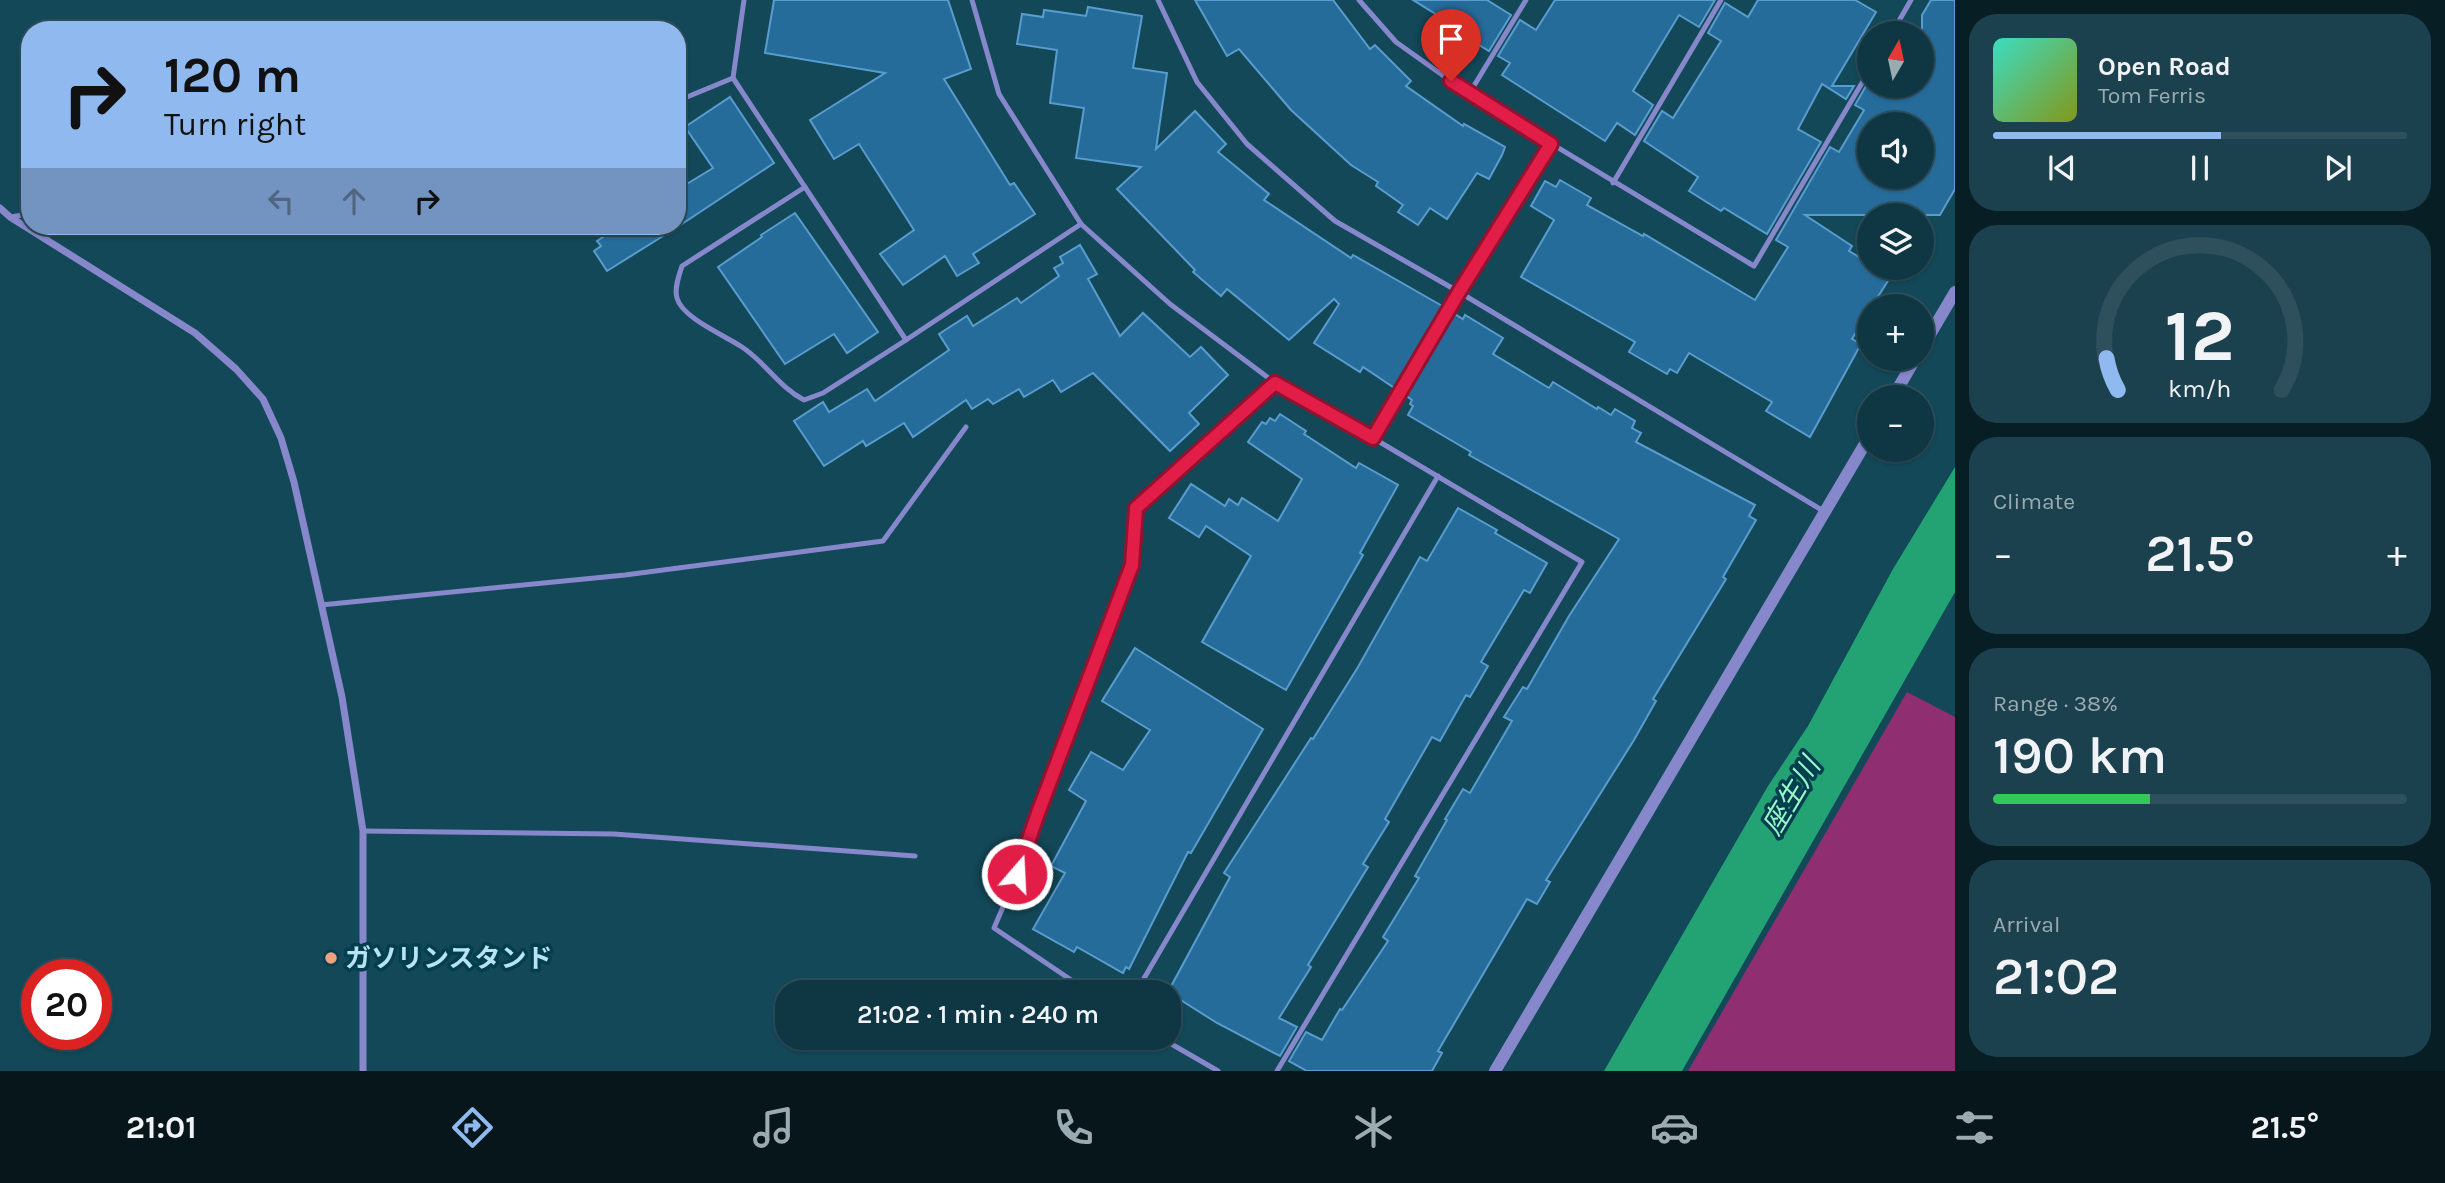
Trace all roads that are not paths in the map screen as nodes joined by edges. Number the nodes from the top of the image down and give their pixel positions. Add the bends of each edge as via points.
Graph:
1 (744, 0) edge
2 (972, 0) edge
3 (1158, 0) edge
4 (1359, 0) edge
5 (1527, 0) edge
6 (1721, 0) edge
7 (1911, 0) edge
8 (1899, 21) edge
9 (733, 78) junction
10 (1857, 91) edge
11 (1469, 94) junction
12 (686, 97) edge
13 (1551, 144) junction
14 (1613, 183) junction
15 (805, 187) junction
16 (0, 208) edge
17 (21, 215) edge
18 (10, 217) junction
19 (21, 224) edge
20 (1081, 224) junction
21 (39, 235) edge
22 (1459, 292) junction
23 (1955, 292) edge
24 (1934, 328) edge
25 (906, 340) junction
26 (1275, 383) junction
27 (966, 426) dead end
28 (1373, 438) junction
29 (1857, 457) edge
30 (1438, 477) junction
31 (1825, 512) junction
32 (321, 604) junction
33 (363, 831) junction
34 (915, 856) dead end
35 (1071, 980) edge
36 (1143, 980) edge
37 (1181, 1050) edge
38 (363, 1071) edge
39 (1218, 1071) edge
40 (1277, 1071) edge
41 (1495, 1071) edge

1 - 9 lane
2 - 20 lane via 999,94
3 - 22 lane via 1197,82 1247,144 1335,221
4 - 11 lane via 1396,42
5 - 11 lane
6 - 14 lane
7 - 8 lane
9 - 12 lane
9 - 15 lane
10 - 14 lane via 1754,266
11 - 13 lane
13 - 14 lane
13 - 22 lane
15 - 25 lane
15 - 25 lane via 682,266 677,299 689,315 745,348 804,400 823,393
16 - 18 street
17 - 18 lane
18 - 19 street
20 - 25 lane
20 - 26 lane via 1170,304
21 - 32 street via 195,333 263,399 291,471
22 - 28 lane
22 - 31 lane
23 - 24 street
26 - 28 lane
26 - 35 lane via 1136,508 1132,565 993,928
27 - 32 lane via 883,541 625,575
28 - 30 lane
29 - 31 street
30 - 36 lane
30 - 40 lane via 1582,562
31 - 41 street
32 - 33 street via 342,697
33 - 34 lane via 614,834
33 - 38 street
37 - 39 lane

